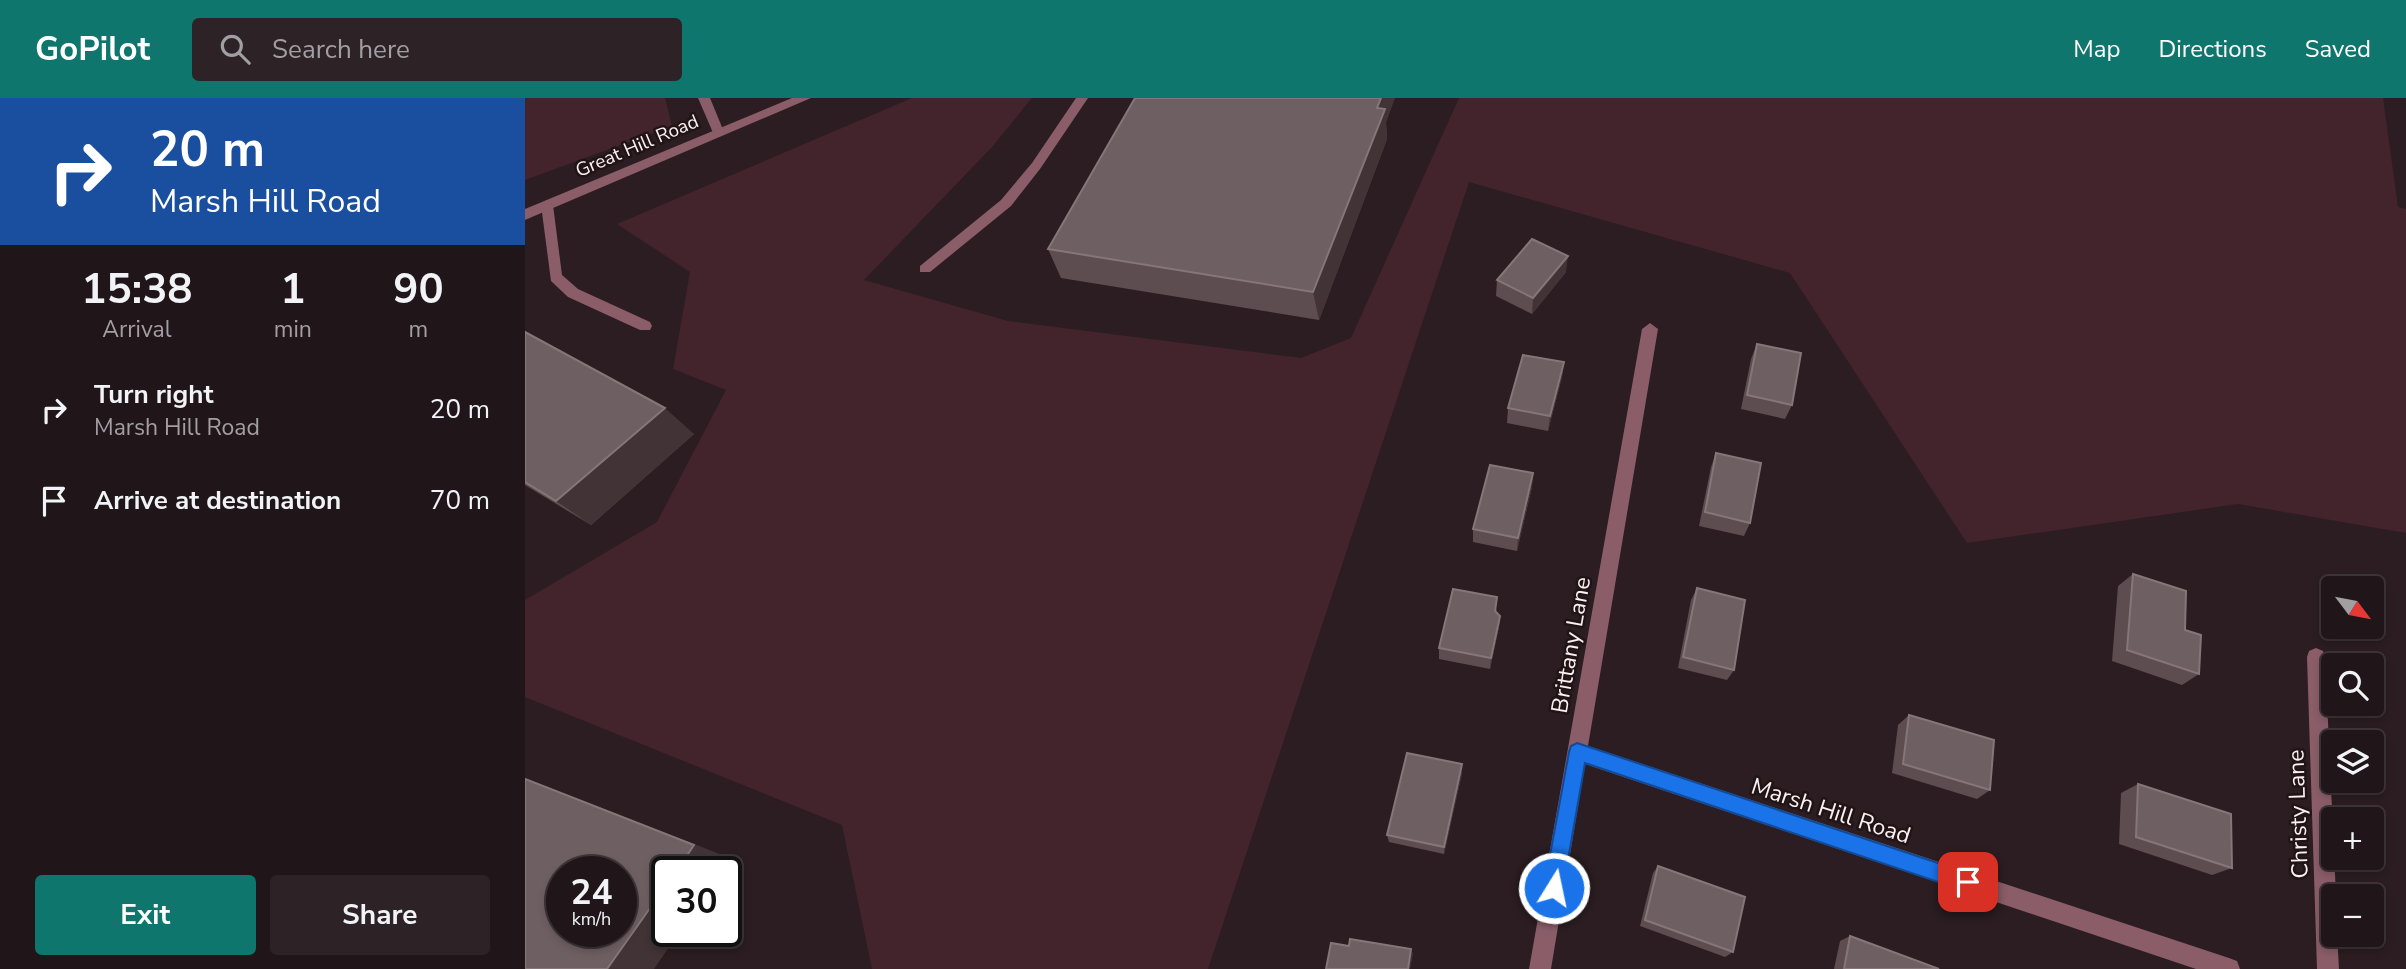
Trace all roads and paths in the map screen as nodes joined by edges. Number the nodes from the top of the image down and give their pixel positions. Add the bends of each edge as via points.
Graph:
1 (704, 98) edge
2 (804, 98) edge
3 (1082, 98) edge
4 (718, 132) junction
5 (547, 205) junction
6 (525, 215) edge
7 (925, 269) dead end
8 (645, 326) dead end
9 (1650, 329) dead end
10 (2316, 657) dead end
11 (1577, 752) junction
12 (1540, 969) edge
13 (2229, 969) edge
14 (2328, 969) edge

1 - 4 lane
2 - 4 street, Great Hill Road
3 - 7 lane via 1006,203
4 - 5 street, Great Hill Road
5 - 6 street, Great Hill Road
5 - 8 lane via 556,277 573,293
9 - 11 street, Brittany Lane
10 - 14 street, Christy Lane
11 - 12 street, Brittany Lane
11 - 13 street, Marsh Hill Road

